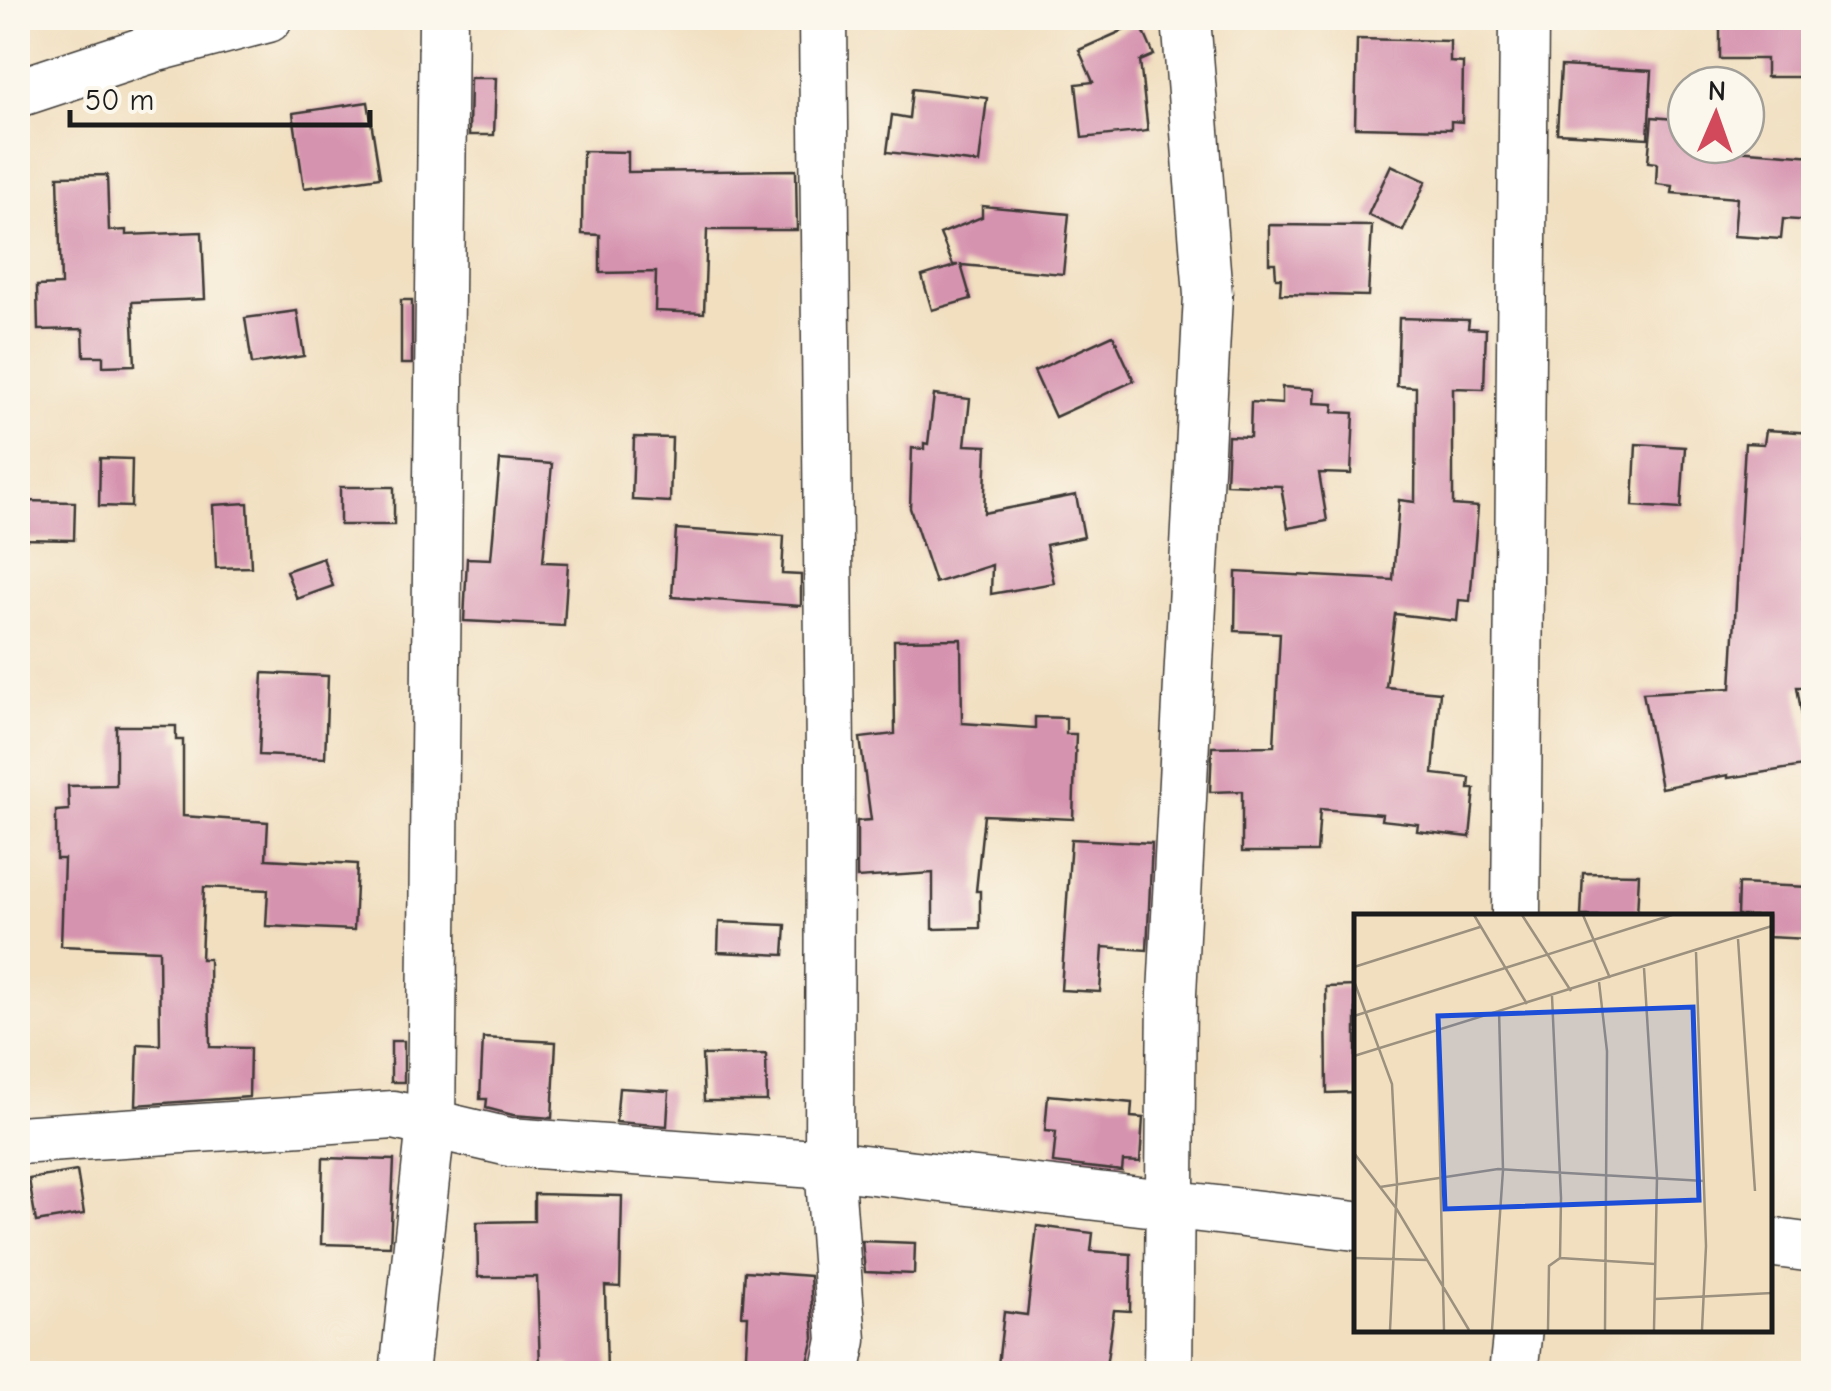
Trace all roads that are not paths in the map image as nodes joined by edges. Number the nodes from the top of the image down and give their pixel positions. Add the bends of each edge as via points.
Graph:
1 (268, 18) edge
2 (442, 18) edge
3 (824, 18) edge
4 (1186, 18) edge
5 (1524, 18) edge
6 (18, 93) edge
7 (1516, 914) edge
8 (431, 1124) junction
9 (18, 1140) edge
10 (829, 1165) junction
11 (1170, 1204) junction
12 (1354, 1226) edge
13 (1771, 1242) edge
14 (1814, 1248) edge
15 (1518, 1331) edge
16 (404, 1374) edge
17 (834, 1374) edge
18 (1168, 1374) edge
19 (1513, 1374) edge

1 - 6 street
2 - 8 street
3 - 10 street
4 - 11 street via 1208,296 1173,974
5 - 7 street
8 - 9 street via 394,1115
8 - 10 street via 509,1142
8 - 16 street
10 - 11 street
10 - 17 street via 842,1340
11 - 12 street
11 - 18 street
13 - 14 street
15 - 19 street

